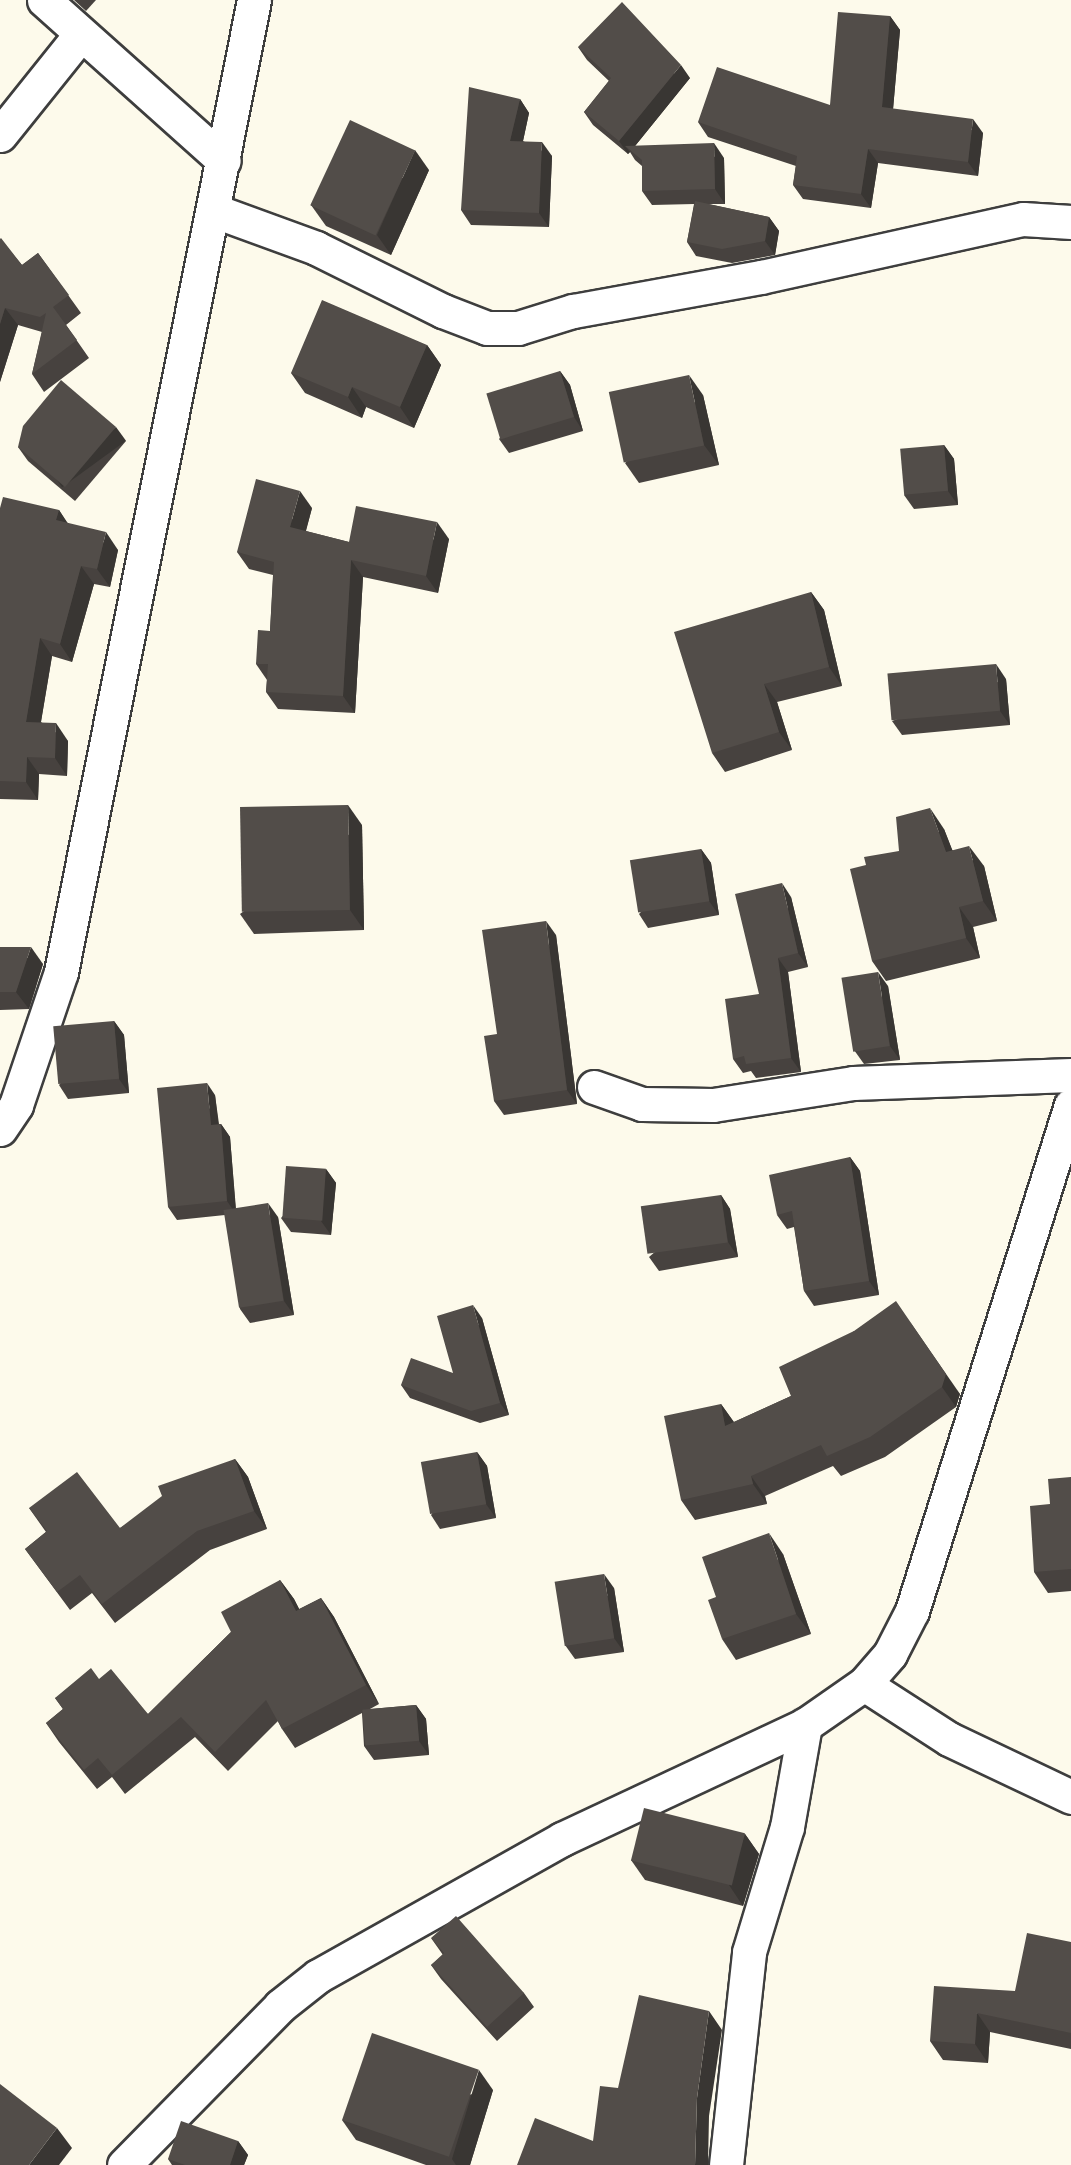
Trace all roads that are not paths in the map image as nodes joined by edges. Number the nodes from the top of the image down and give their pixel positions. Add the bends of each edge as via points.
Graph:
1 (44, 0) edge
2 (254, 0) edge
3 (80, 35) junction
4 (0, 135) edge
5 (224, 161) junction
6 (215, 211) junction
7 (1071, 222) edge
8 (1071, 1074) edge
9 (594, 1087) dead end
10 (1071, 1105) edge
11 (0, 1129) edge
12 (864, 1684) junction
13 (805, 1725) junction
14 (1071, 1797) edge
15 (124, 2165) edge
16 (726, 2165) edge

1 - 3 street
2 - 5 street
3 - 4 street
3 - 5 street
5 - 6 street
6 - 7 street via 316,248 443,311 487,327 518,328 573,311 761,277 1023,219
6 - 11 street via 61,972 16,1105
8 - 9 street via 853,1083 713,1105 642,1104
10 - 12 street via 912,1611 890,1654
12 - 13 street
12 - 14 street via 949,1738
13 - 15 street via 572,1834 318,1976 280,2006
13 - 16 street via 787,1827 749,1952

